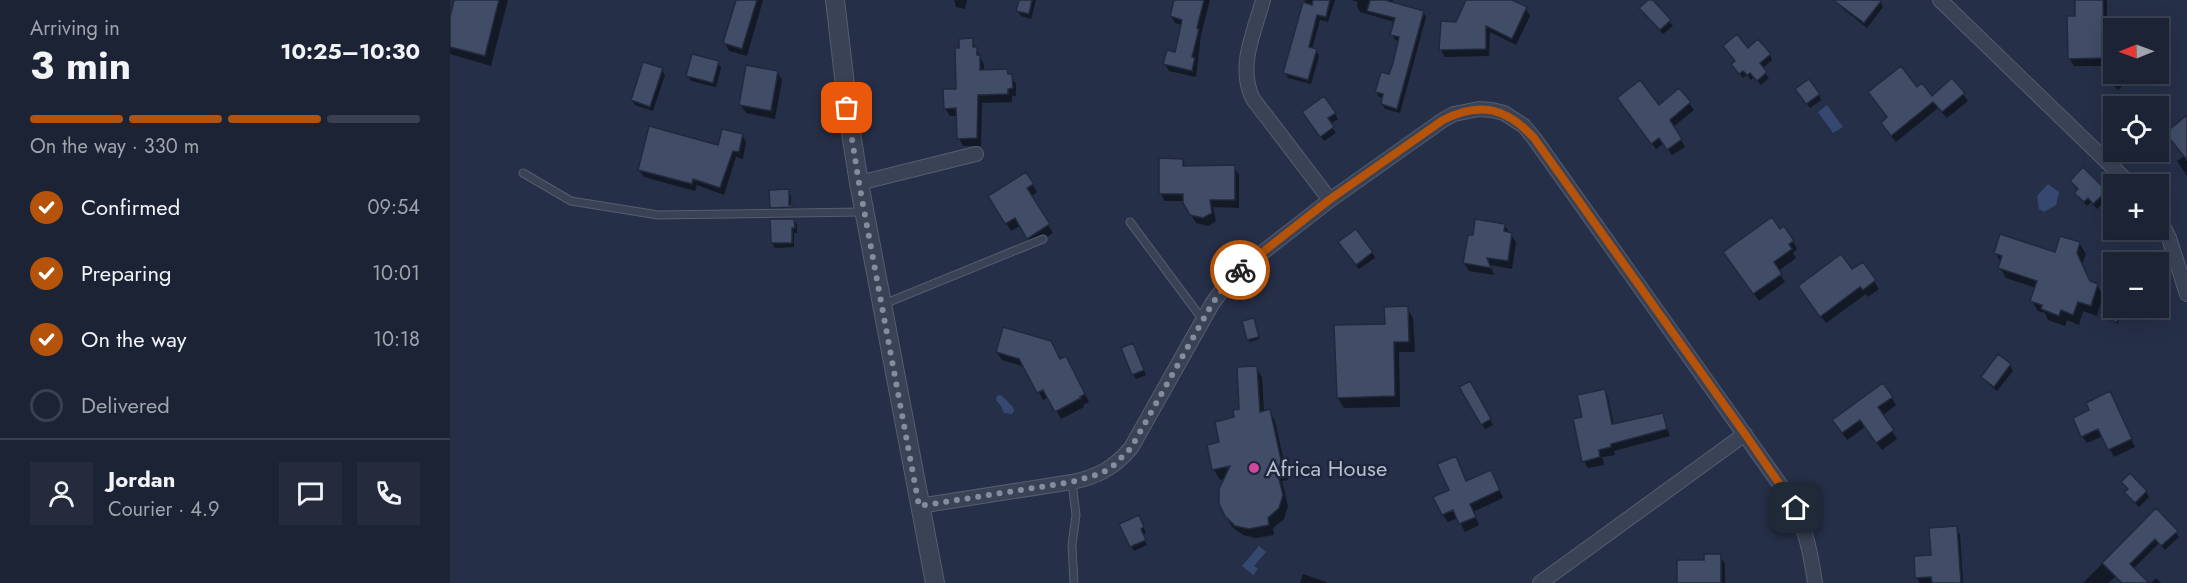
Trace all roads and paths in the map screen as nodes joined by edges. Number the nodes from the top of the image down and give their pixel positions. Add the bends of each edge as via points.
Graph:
1 (836, 0) edge
2 (1263, 0) edge
3 (1940, 0) edge
4 (976, 154) dead end
5 (523, 173) dead end
6 (2120, 174) edge
7 (859, 183) junction
8 (1329, 200) junction
9 (865, 212) junction
10 (1130, 222) dead end
11 (2169, 238) edge
12 (1043, 239) dead end
13 (2187, 294) edge
14 (882, 305) junction
15 (1203, 320) junction
16 (1745, 434) junction
17 (1072, 482) junction
18 (919, 506) junction
19 (935, 583) edge
20 (1074, 583) edge
21 (1540, 583) edge
22 (1815, 583) edge

1 - 7 street
2 - 8 street via 1245,67 1249,90
3 - 6 street
4 - 7 street
5 - 9 lane via 571,201 657,215
7 - 9 street
8 - 15 street via 1236,273
8 - 16 street via 1454,114 1492,110 1514,119 1534,138
9 - 14 street
10 - 15 lane
11 - 13 street
12 - 14 lane
14 - 18 street
15 - 17 street via 1131,448 1102,473
16 - 21 street
16 - 22 street via 1796,508 1807,536
17 - 18 street
17 - 20 lane via 1076,516 1072,545
18 - 19 street

